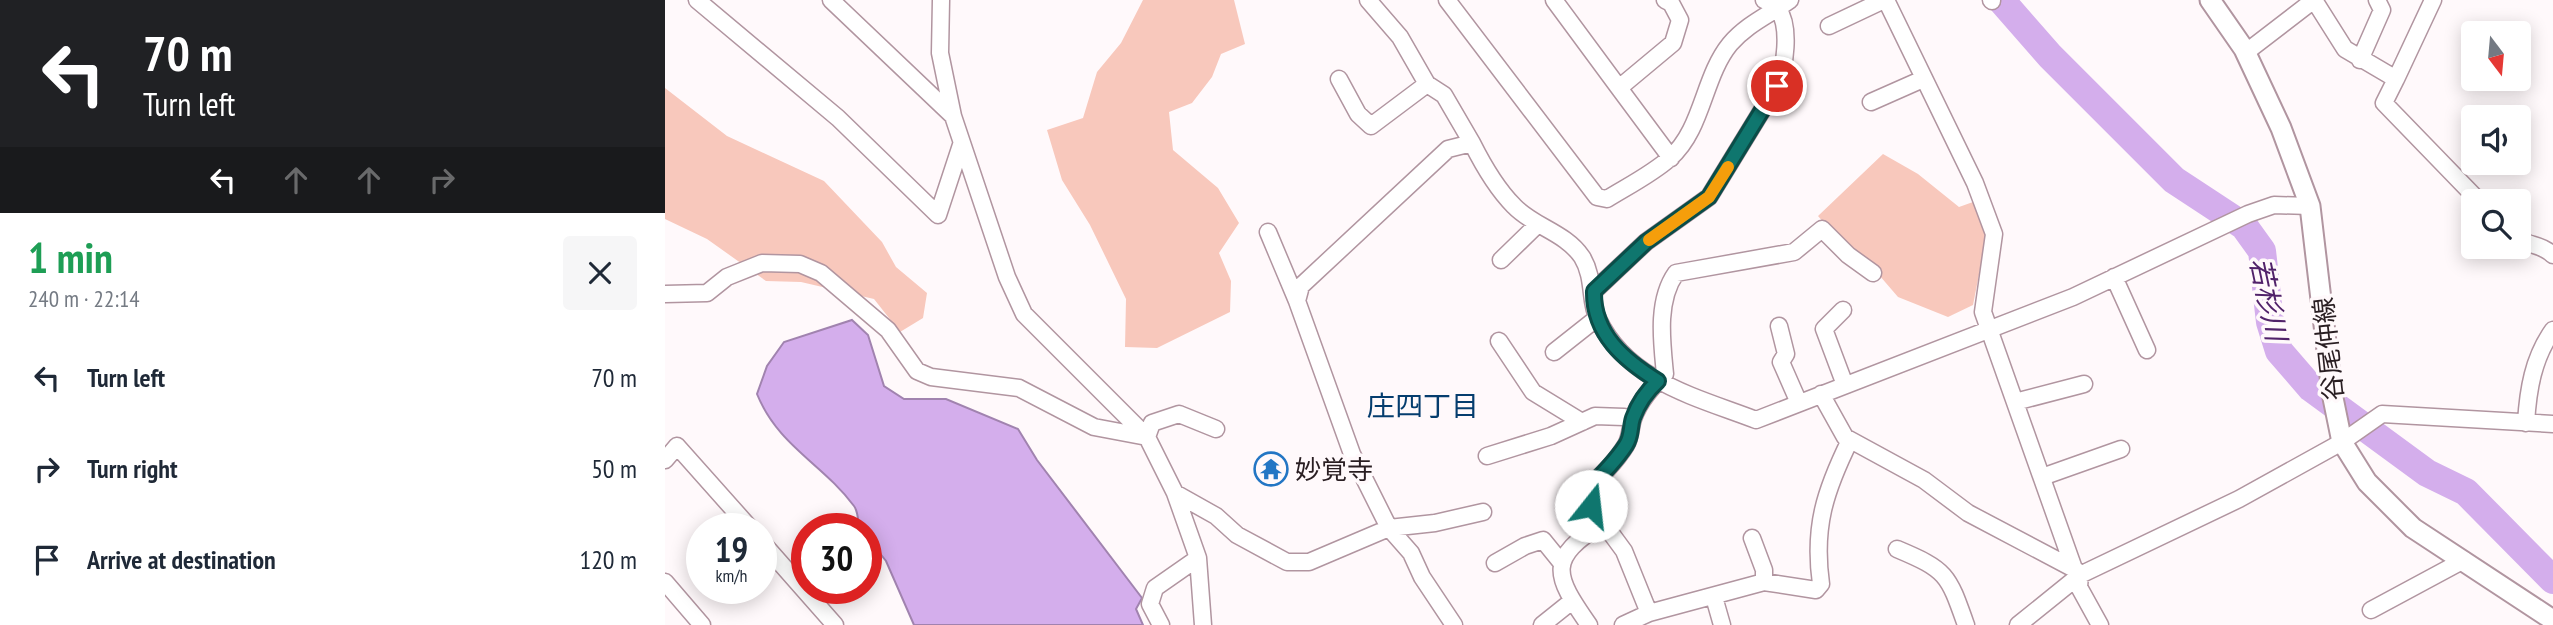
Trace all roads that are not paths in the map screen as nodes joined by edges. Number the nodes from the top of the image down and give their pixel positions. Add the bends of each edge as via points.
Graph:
1 (697, 0) edge
2 (831, 0) edge
3 (941, 0) edge
4 (1369, 0) edge
5 (1447, 0) edge
6 (1554, 0) edge
7 (1665, 0) edge
8 (1885, 0) edge
9 (2210, 0) edge
10 (2377, 0) edge
11 (2433, 0) edge
12 (1778, 3) edge
13 (1829, 26) dead end
14 (2245, 53) junction
15 (2360, 60) junction
16 (1339, 79) dead end
17 (1923, 79) junction
18 (2396, 79) junction
19 (1427, 84) junction
20 (1619, 88) junction
21 (1871, 102) dead end
22 (953, 116) junction
23 (1472, 143) junction
24 (961, 145) junction
25 (1671, 158) junction
26 (2467, 189) edge
27 (2310, 206) junction
28 (1538, 224) junction
29 (1268, 232) dead end
30 (2531, 244) edge
31 (2552, 250) edge
32 (1501, 260) dead end
33 (1873, 273) dead end
34 (2114, 277) junction
35 (1594, 291) junction
36 (665, 294) edge
37 (1297, 301) junction
38 (1843, 310) dead end
39 (1597, 318) junction
40 (1779, 326) dead end
41 (1988, 328) junction
42 (2553, 330) edge
43 (1499, 341) dead end
44 (2147, 350) dead end
45 (1554, 352) dead end
46 (1658, 381) junction
47 (2084, 384) dead end
48 (1845, 385) junction
49 (1821, 394) junction
50 (2015, 402) junction
51 (1799, 403) junction
52 (1632, 421) junction
53 (1582, 422) junction
54 (2526, 423) junction
55 (2553, 424) edge
56 (1216, 429) dead end
57 (1147, 437) junction
58 (2348, 437) junction
59 (1850, 440) junction
60 (2121, 449) dead end
61 (668, 451) edge
62 (1487, 456) dead end
63 (2042, 477) junction
64 (1175, 493) junction
65 (1483, 512) dead end
66 (737, 513) edge
67 (1604, 523) junction
68 (1389, 528) junction
69 (1752, 538) dead end
70 (1897, 549) dead end
71 (1198, 558) junction
72 (777, 559) edge
73 (2464, 560) junction
74 (1560, 561) junction
75 (1495, 563) dead end
76 (2076, 570) junction
77 (665, 582) edge
78 (1763, 582) junction
79 (1714, 597) junction
80 (1572, 601) junction
81 (2371, 610) dead end
82 (1649, 613) junction
83 (2553, 620) edge
84 (702, 625) edge
85 (835, 625) edge
86 (1161, 625) edge
87 (1203, 625) edge
88 (1454, 625) edge
89 (1542, 625) edge
90 (1589, 625) edge
91 (1623, 625) edge
92 (1722, 625) edge
93 (1966, 625) edge
94 (2018, 625) edge
95 (2100, 625) edge

1 - 24 street via 838,118 938,215
2 - 22 street
3 - 22 street via 940,53
4 - 19 street via 1400,37
5 - 25 street via 1597,197 1607,199
6 - 20 street
7 - 20 street via 1680,20 1673,44
8 - 13 street
8 - 17 street
9 - 14 main road, 谷尾仲線
10 - 15 street via 2382,10
11 - 18 street
12 - 25 street via 1729,46 1689,132
12 - 35 street via 1784,69 1709,197 1646,242
14 - 15 street via 2313,0 2345,49
14 - 27 main road, 谷尾仲線 via 2281,128
15 - 18 street
16 - 19 street via 1358,114 1371,126
17 - 21 street
17 - 41 street via 1975,183 1994,234 1983,312
18 - 26 street via 2384,103
19 - 23 street via 1444,95
20 - 25 street
22 - 24 street
23 - 28 street via 1514,207
23 - 37 street via 1448,149 1301,286
24 - 57 street via 1024,314
27 - 34 street via 2274,205 2248,214
27 - 58 main road, 谷尾仲線 via 2332,393 2337,421
28 - 32 street
28 - 35 street via 1562,236 1582,258
29 - 37 street
30 - 31 street
33 - 46 street via 1822,229 1794,252 1676,274 1670,282 1661,330 1665,374
34 - 41 street
34 - 44 street
35 - 39 street
36 - 57 street via 707,293 727,277 762,262 800,264 821,273 888,330 917,371 931,377 1019,388 1094,427
37 - 68 street via 1352,454
38 - 48 street via 1824,330
39 - 45 street
39 - 46 street via 1630,364
40 - 51 street via 1786,354 1781,362
41 - 48 street
41 - 50 street
42 - 54 street via 2543,344 2528,391
43 - 53 street via 1533,392
46 - 51 street via 1756,420
46 - 52 street
47 - 50 street
48 - 49 street
49 - 51 street
49 - 59 street
50 - 63 street
52 - 53 street via 1610,415
52 - 67 street via 1626,444 1585,491
53 - 62 street
54 - 55 street
54 - 58 street via 2382,414
56 - 57 street via 1179,414 1152,423
57 - 64 street
58 - 73 main road, 谷尾仲線 via 2382,499 2413,528
58 - 76 street via 2239,499
59 - 76 street via 1924,480 1968,513
59 - 78 street via 1824,500 1816,549 1821,584 1816,590
60 - 63 street
61 - 66 street via 677,446
63 - 76 street
64 - 68 street via 1287,562 1309,562
64 - 71 street
65 - 68 street
67 - 74 street via 1581,538
67 - 82 street via 1624,551
68 - 88 street via 1411,553
69 - 78 street via 1765,570
70 - 93 street via 1942,572
71 - 86 street via 1155,588 1150,604
71 - 87 street
72 - 85 street
73 - 81 street
73 - 83 main road, 谷尾仲線
74 - 75 street via 1543,540
74 - 80 street
76 - 94 street
76 - 95 street via 2078,587
77 - 84 street
78 - 79 street
79 - 82 street
79 - 92 street
80 - 89 street
80 - 90 street
82 - 91 street

